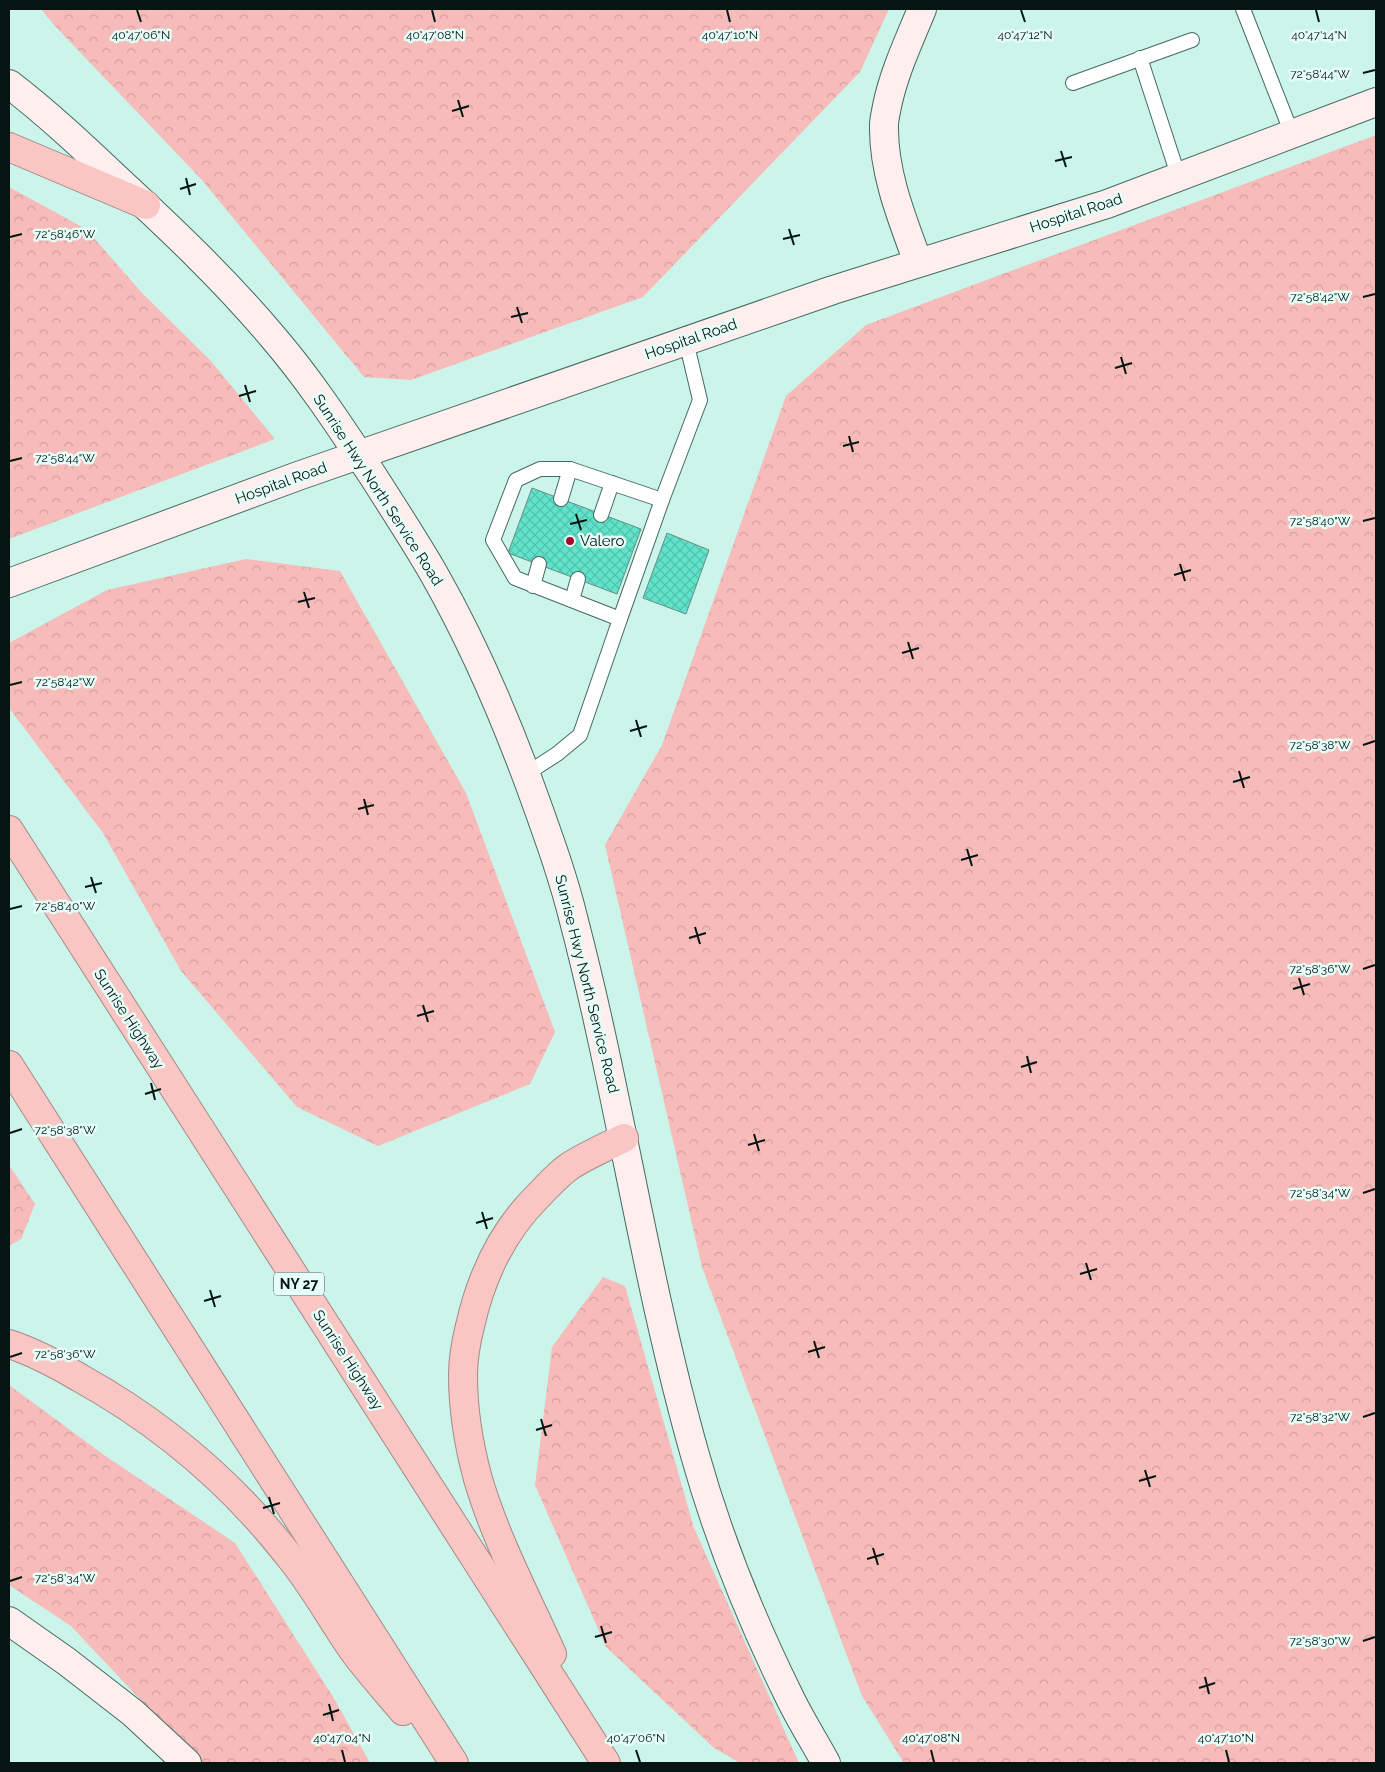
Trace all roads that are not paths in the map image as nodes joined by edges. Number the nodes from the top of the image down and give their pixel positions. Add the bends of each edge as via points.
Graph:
1 (922, 9) edge
2 (1243, 9) edge
3 (1192, 40) dead end
4 (1140, 58) junction
5 (1073, 83) dead end
6 (9, 84) edge
7 (1376, 102) edge
8 (1292, 134) junction
9 (9, 147) edge
10 (1179, 178) junction
11 (146, 205) junction
12 (918, 262) junction
13 (686, 341) junction
14 (359, 455) junction
15 (570, 469) junction
16 (612, 483) junction
17 (561, 499) dead end
18 (662, 500) junction
19 (601, 515) dead end
20 (539, 564) dead end
21 (578, 579) dead end
22 (9, 583) edge
23 (533, 586) junction
24 (572, 600) junction
25 (620, 619) junction
26 (526, 774) junction
27 (9, 830) edge
28 (9, 1065) edge
29 (624, 1138) junction
30 (9, 1344) edge
31 (9, 1621) edge
32 (590, 1739) junction
33 (187, 1763) edge
34 (445, 1763) edge
35 (454, 1763) edge
36 (606, 1763) edge
37 (826, 1763) edge

1 - 12 street via 891,88 884,124 892,183
2 - 8 lane
3 - 4 lane
4 - 5 lane
4 - 10 lane
6 - 11 street, Sunrise Hwy North Service Road
7 - 8 street, Hospital Road
8 - 10 street, Hospital Road
9 - 11 highway
10 - 12 street, Hospital Road via 1107,204
11 - 14 street, Sunrise Hwy North Service Road via 274,338 320,396
12 - 13 street, Hospital Road
13 - 14 street, Hospital Road
13 - 18 lane via 700,400
14 - 22 street, Hospital Road
14 - 26 street, Sunrise Hwy North Service Road via 440,585 500,707
15 - 16 lane
15 - 17 lane
15 - 23 lane via 540,469 516,480 494,540 515,578
16 - 18 lane
16 - 19 lane
18 - 25 lane
20 - 23 lane
21 - 24 lane
23 - 24 lane
24 - 25 lane
25 - 26 lane via 580,735
26 - 29 street, Sunrise Hwy North Service Road via 573,915
27 - 32 highway, Sunrise Highway / NY 27
28 - 35 highway
29 - 32 highway via 569,1167 522,1212 504,1238 489,1265 475,1302 463,1374 465,1412 478,1480 492,1520
29 - 37 street, Sunrise Hwy North Service Road via 673,1374 696,1460 755,1622 790,1698
30 - 34 highway via 59,1366 109,1394 150,1422 229,1488 290,1557 355,1652
31 - 33 street via 133,1713
32 - 36 highway, Sunrise Highway / NY 27

